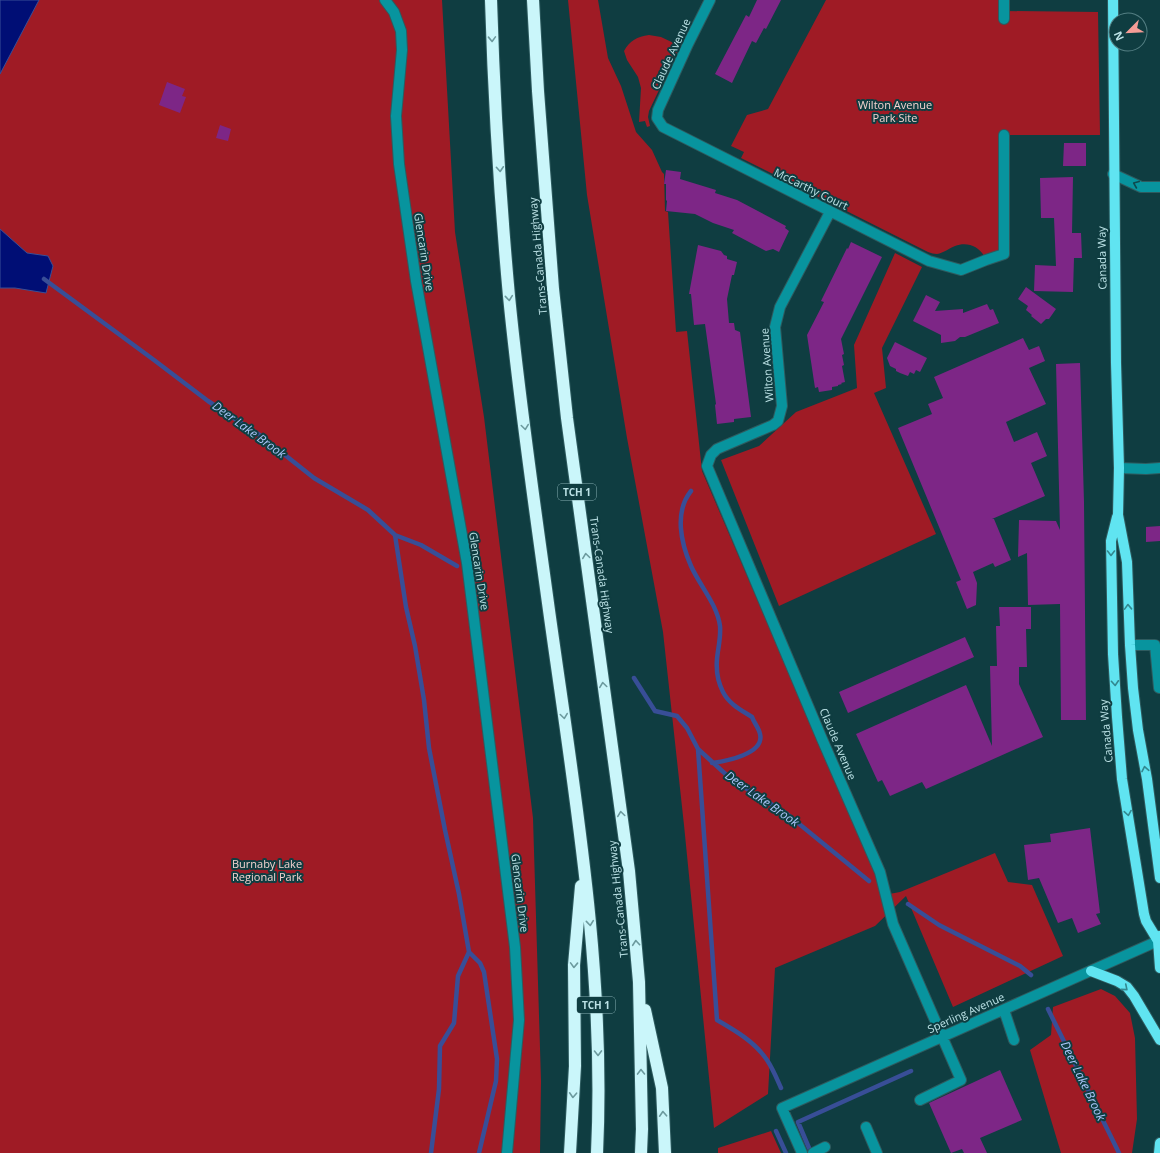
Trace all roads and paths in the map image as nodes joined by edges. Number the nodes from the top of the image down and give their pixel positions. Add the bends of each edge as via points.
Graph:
1 (385, 0) edge
2 (490, 0) edge
3 (533, 0) edge
4 (710, 0) edge
5 (1004, 0) edge
6 (1112, 0) edge
7 (1004, 19) dead end
8 (658, 118) joint
9 (1004, 135) dead end
10 (1113, 174) junction
11 (1160, 187) edge
12 (830, 212) junction
13 (708, 462) joint
14 (1119, 468) junction
15 (1160, 468) edge
16 (1118, 515) junction
17 (1130, 646) junction
18 (1159, 688) edge
19 (1157, 834) edge
20 (583, 857) junction
21 (1160, 878) edge
22 (1159, 938) edge
23 (1160, 968) edge
24 (1091, 971) junction
25 (639, 982) junction
26 (1004, 1010) junction
27 (942, 1038) junction
28 (1014, 1040) dead end
29 (1160, 1040) edge
30 (920, 1100) dead end
31 (866, 1127) dead end
32 (1160, 1143) edge
33 (826, 1147) dead end
34 (506, 1153) edge
35 (570, 1153) edge
36 (597, 1153) edge
37 (641, 1153) edge
38 (665, 1153) edge
39 (802, 1153) edge
40 (813, 1153) edge
41 (877, 1153) edge
42 (1159, 1153) edge

1 - 34 street, Glencarin Drive via 394,12 401,31 402,50 396,116 398,164 416,281 467,563 515,947 519,1020
2 -> 20 highway, TCH 1 via 509,298
25 -> 3 highway, Trans-Canada Highway / TCH 1 via 629,871 568,426 554,296
4 - 8 street, Claude Avenue via 658,110
5 - 7 street
6 - 10 main road, Canada Way
8 - 12 street, McCarthy Court via 666,130
9 - 12 street, McCarthy Court via 1004,254 961,270 929,261
11 -> 10 street via 1141,187
10 - 14 main road, Canada Way
12 - 13 street, Wilton Avenue via 780,307 775,327 782,406 778,421 718,449
13 - 27 street, Claude Avenue via 709,472 880,872 893,924
14 - 15 street
14 - 16 main road, Canada Way
17 -> 16 main road, Canada Way via 1127,562
16 -> 22 main road, Canada Way via 1111,541 1111,589 1122,779 1144,914 1146,921
17 - 18 street via 1155,645
19 -> 17 main road, Canada Way via 1138,730
19 - 21 main road, Canada Way
20 -> 35 highway via 574,965 575,1066
20 -> 36 highway, TCH 1 via 595,973 598,1053
22 - 23 main road, Canada Way
22 - 24 street, Sperling Avenue
24 - 26 street, Sperling Avenue
24 -> 29 main road via 1126,987
37 -> 25 highway, Trans-Canada Highway / TCH 1
38 -> 25 highway via 662,1088
26 - 27 street, Sperling Avenue
26 - 28 street
27 - 30 street, Claude Avenue via 961,1080
27 - 39 street, Sperling Avenue via 782,1108
31 - 41 street
32 - 42 main road
33 - 40 street

